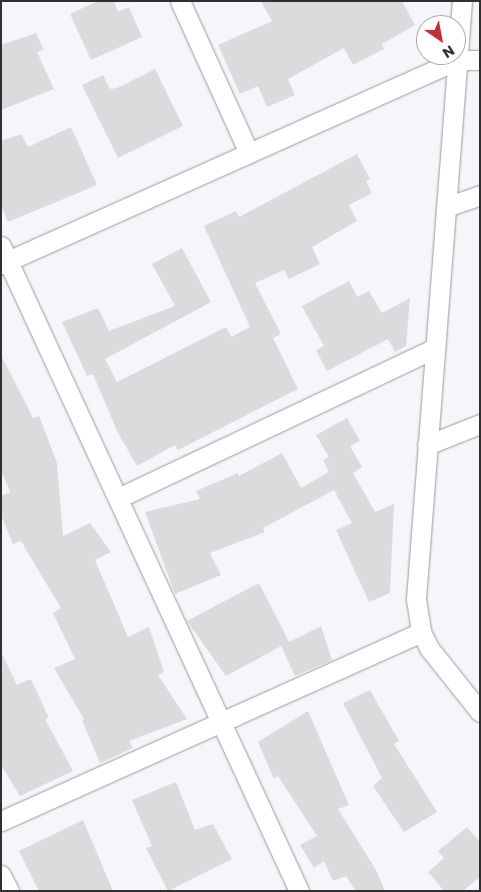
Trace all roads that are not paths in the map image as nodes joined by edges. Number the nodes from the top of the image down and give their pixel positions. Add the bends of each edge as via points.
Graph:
1 (180, 1) edge
2 (462, 1) edge
3 (461, 15) edge
4 (466, 60) edge
5 (480, 60) edge
6 (446, 65) edge
7 (457, 65) edge
8 (249, 153) junction
9 (480, 195) edge
10 (446, 208) junction
11 (4, 257) edge
12 (435, 348) junction
13 (480, 424) edge
14 (428, 445) junction
15 (118, 498) junction
16 (421, 632) junction
17 (480, 712) edge
18 (222, 721) junction
19 (1, 821) edge
20 (1, 875) edge
21 (9, 891) edge
22 (299, 891) edge

1 - 8 street
2 - 3 street
4 - 5 street
6 - 8 street
7 - 10 street
8 - 11 street
9 - 10 street
10 - 12 street
11 - 15 street
12 - 14 street
12 - 15 street
13 - 14 street
14 - 16 street via 416,599
15 - 18 street
16 - 17 street via 438,661
16 - 18 street
18 - 19 street
18 - 22 street
20 - 21 street

